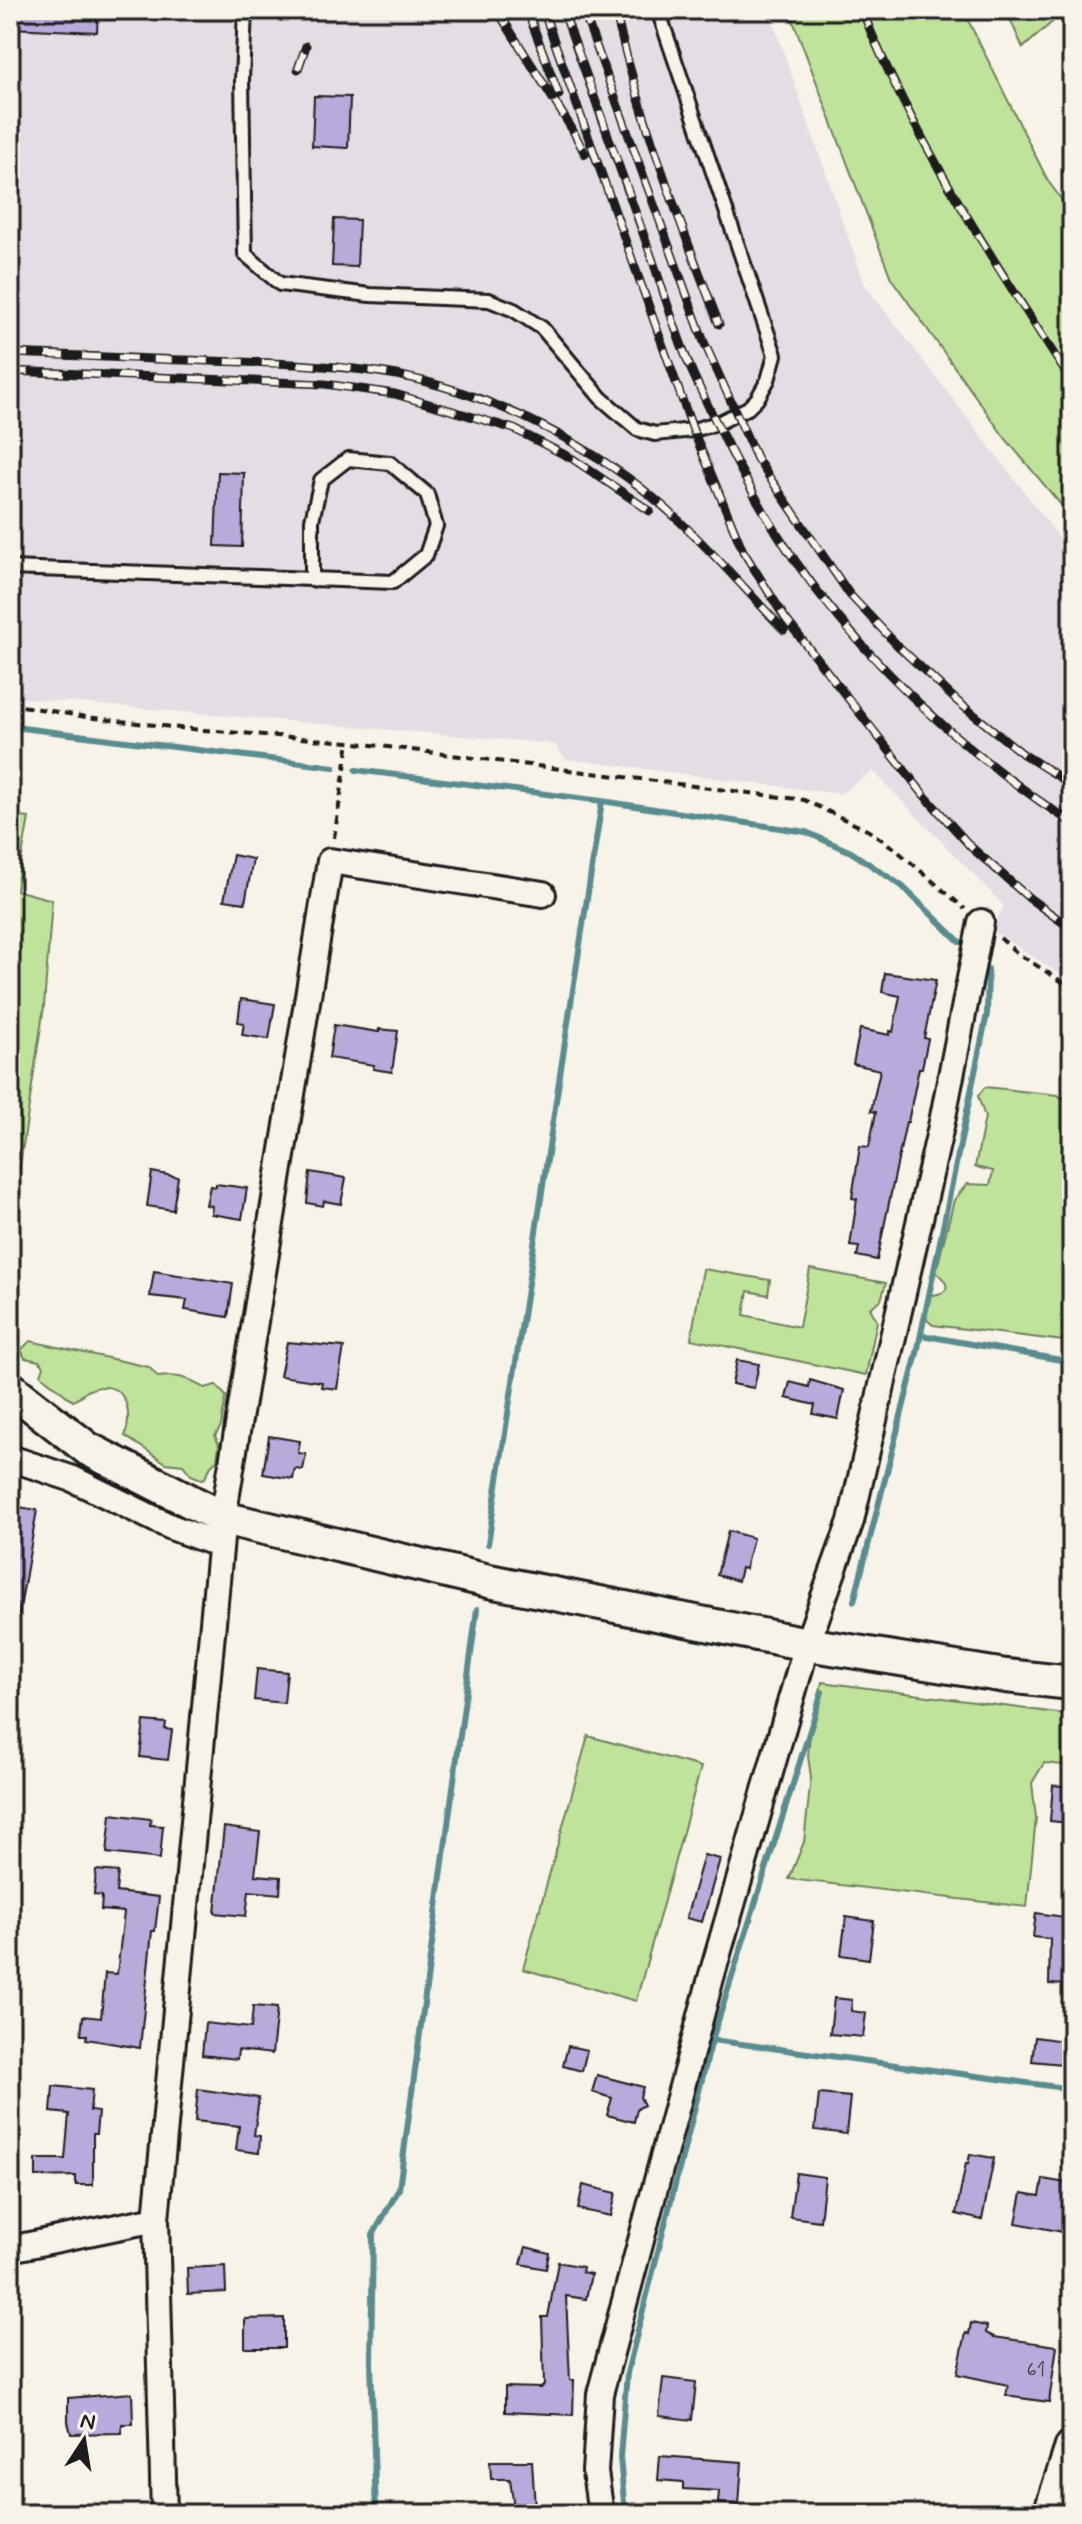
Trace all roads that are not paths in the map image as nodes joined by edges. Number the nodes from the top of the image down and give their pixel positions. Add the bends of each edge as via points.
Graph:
1 (245, 10) edge
2 (658, 10) edge
3 (10, 568) edge
4 (312, 580) junction
5 (543, 894) dead end
6 (981, 922) road end
7 (10, 1388) edge
8 (10, 1458) edge
9 (221, 1532) junction
10 (807, 1644) junction
11 (1072, 1683) edge
12 (156, 2219) junction
13 (10, 2249) edge
14 (1072, 2447) edge
15 (164, 2514) edge
16 (601, 2514) edge
17 (1050, 2514) edge

1 - 2 lane via 245,254 280,284 370,295 489,300 514,310 542,328 601,398 637,429 655,434 693,430 748,408 768,380 775,355
3 - 4 lane
4 - 4 lane via 393,582 426,555 436,526 427,494 390,463 348,459 321,480 312,520
5 - 9 street via 330,861
6 - 10 street via 942,1122 851,1521
7 - 9 street via 88,1449
8 - 9 street via 73,1479 171,1527
9 - 10 street
9 - 12 street
10 - 11 street
10 - 16 street via 600,2394 595,2472
12 - 13 street
12 - 15 street
14 - 17 street

